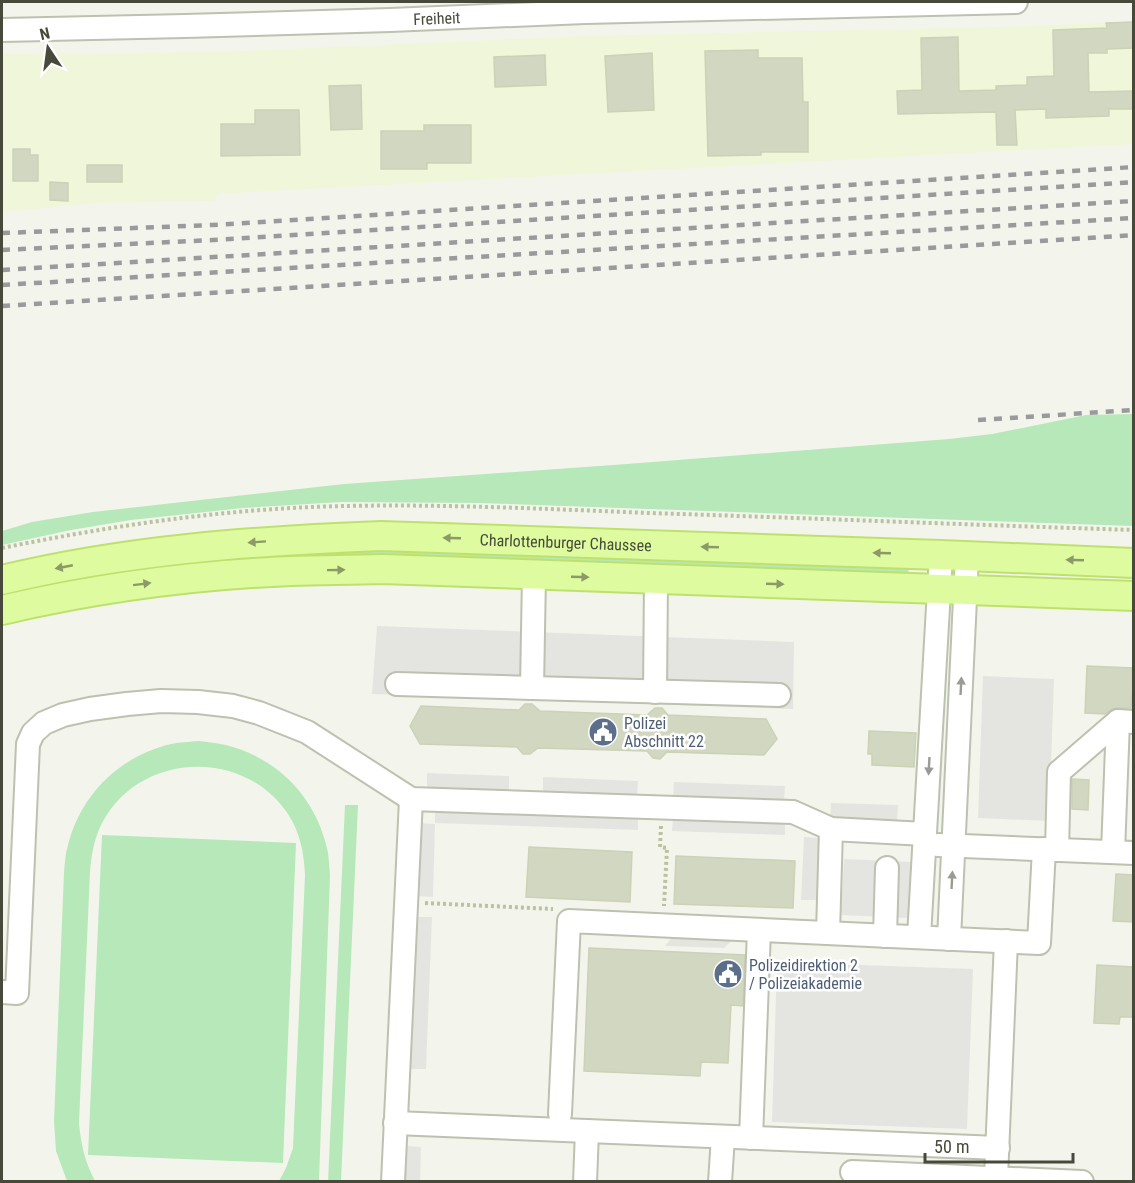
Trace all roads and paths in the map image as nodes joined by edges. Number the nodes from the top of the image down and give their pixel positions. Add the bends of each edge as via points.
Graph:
1 (1016, 2) edge
2 (360, 11) edge
3 (2, 30) edge
4 (954, 555) junction
5 (1134, 563) edge
6 (534, 575) junction
7 (14, 577) edge
8 (656, 579) junction
9 (952, 590) junction
10 (1134, 597) edge
11 (33, 602) junction
12 (2, 610) edge
13 (397, 684) dead end
14 (532, 688) junction
15 (655, 692) junction
16 (779, 695) dead end
17 (1126, 722) edge
18 (1125, 756) edge
19 (411, 799) junction
20 (662, 808) junction
21 (831, 830) junction
22 (925, 839) junction
23 (953, 846) junction
24 (1050, 850) junction
25 (1123, 853) edge
26 (887, 868) dead end
27 (406, 902) junction
28 (569, 921) junction
29 (663, 926) junction
30 (759, 930) junction
31 (828, 933) junction
32 (885, 936) junction
33 (920, 937) junction
34 (949, 939) junction
35 (1006, 942) junction
36 (2, 992) edge
37 (560, 1114) dead end
38 (396, 1123) junction
39 (587, 1131) junction
40 (723, 1137) junction
41 (751, 1138) junction
42 (853, 1142) junction
43 (998, 1148) junction
44 (852, 1177) edge
45 (996, 1178) junction
46 (393, 1182) edge
47 (585, 1182) edge
48 (720, 1182) edge
49 (1082, 1182) edge

1 - 2 street, Freiheit via 585,12
2 - 3 street, Freiheit via 174,27
5 -> 4 main road, Charlottenburger Chaussee
4 -> 7 main road, Charlottenburger Chaussee via 381,536 199,547 100,560
4 - 9 street
6 -> 8 main road, Charlottenburger Chaussee
11 -> 6 main road, Charlottenburger Chaussee via 130,586 291,571
6 - 14 street
7 - 11 street
8 -> 9 main road, Charlottenburger Chaussee
8 - 15 street
9 - 10 main road, Charlottenburger Chaussee
9 -> 22 street
23 -> 9 street
11 - 12 main road, Charlottenburger Chaussee
13 - 14 street
14 - 15 street
15 - 16 street
17 - 18 street
17 - 24 street via 1059,772
18 - 25 street
19 - 20 street
19 - 27 street
19 - 36 street via 307,732 233,706 161,701 90,709 44,723 28,744 17,993
20 - 21 street via 793,812
20 - 29 path via 660,847 667,848
21 - 22 street
21 - 31 street
22 - 23 street
22 - 33 street
23 - 24 street
34 -> 23 street
24 - 25 street
24 - 35 street via 1039,943
26 - 32 street
27 - 28 path via 560,909
27 - 38 street
28 - 29 street
28 - 37 street
29 - 30 street
30 - 31 street
30 - 41 street
31 - 32 street
32 - 33 street
33 - 34 street
34 - 35 street
35 - 43 street
38 - 39 street
38 - 46 street
39 - 40 street
39 - 47 street
40 - 41 street
40 - 48 street
41 - 42 street
42 - 43 street
42 - 44 street
43 - 45 street
44 - 45 street
45 - 49 street

